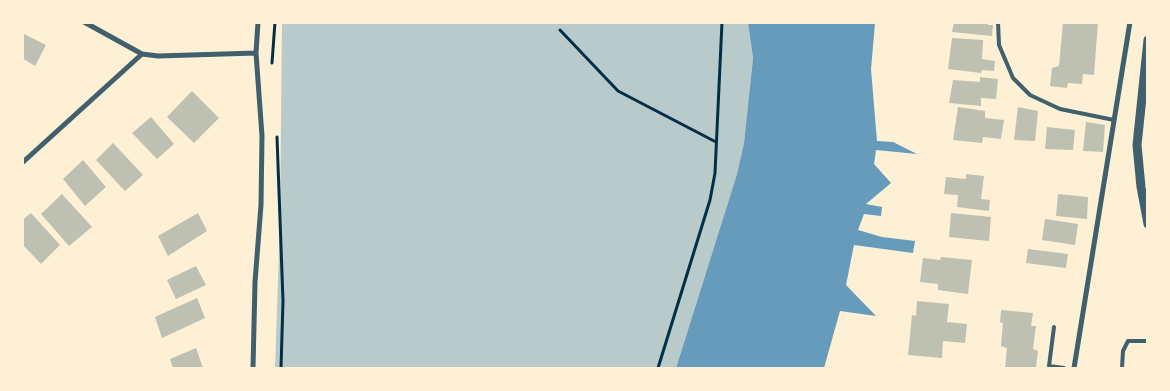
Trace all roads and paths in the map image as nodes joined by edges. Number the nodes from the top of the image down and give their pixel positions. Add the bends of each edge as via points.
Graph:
1 (84, 22) edge
2 (258, 22) edge
3 (275, 22) edge
4 (722, 22) edge
5 (998, 22) edge
6 (1130, 22) edge
7 (560, 30) dead end
8 (1148, 40) edge
9 (256, 53) junction
10 (142, 54) junction
11 (272, 68) dead end
12 (1114, 120) junction
13 (276, 133) dead end
14 (716, 142) junction
15 (22, 163) edge
16 (1148, 224) edge
17 (1054, 328) dead end
18 (1148, 342) edge
19 (253, 368) edge
20 (281, 368) edge
21 (658, 368) edge
22 (1064, 368) edge
23 (1074, 368) edge
24 (1122, 368) edge

1 - 10 street
2 - 9 street
3 - 11 path
4 - 14 path
5 - 12 lane via 999,46 1013,78 1030,95 1060,109
6 - 12 street
7 - 14 path via 618,91
8 - 16 street via 1137,145
9 - 10 street
9 - 19 street via 262,136
10 - 15 street
12 - 23 street
13 - 20 path via 283,301
14 - 21 path via 710,200
17 - 22 lane via 1049,366
18 - 24 lane via 1128,341 1123,351

